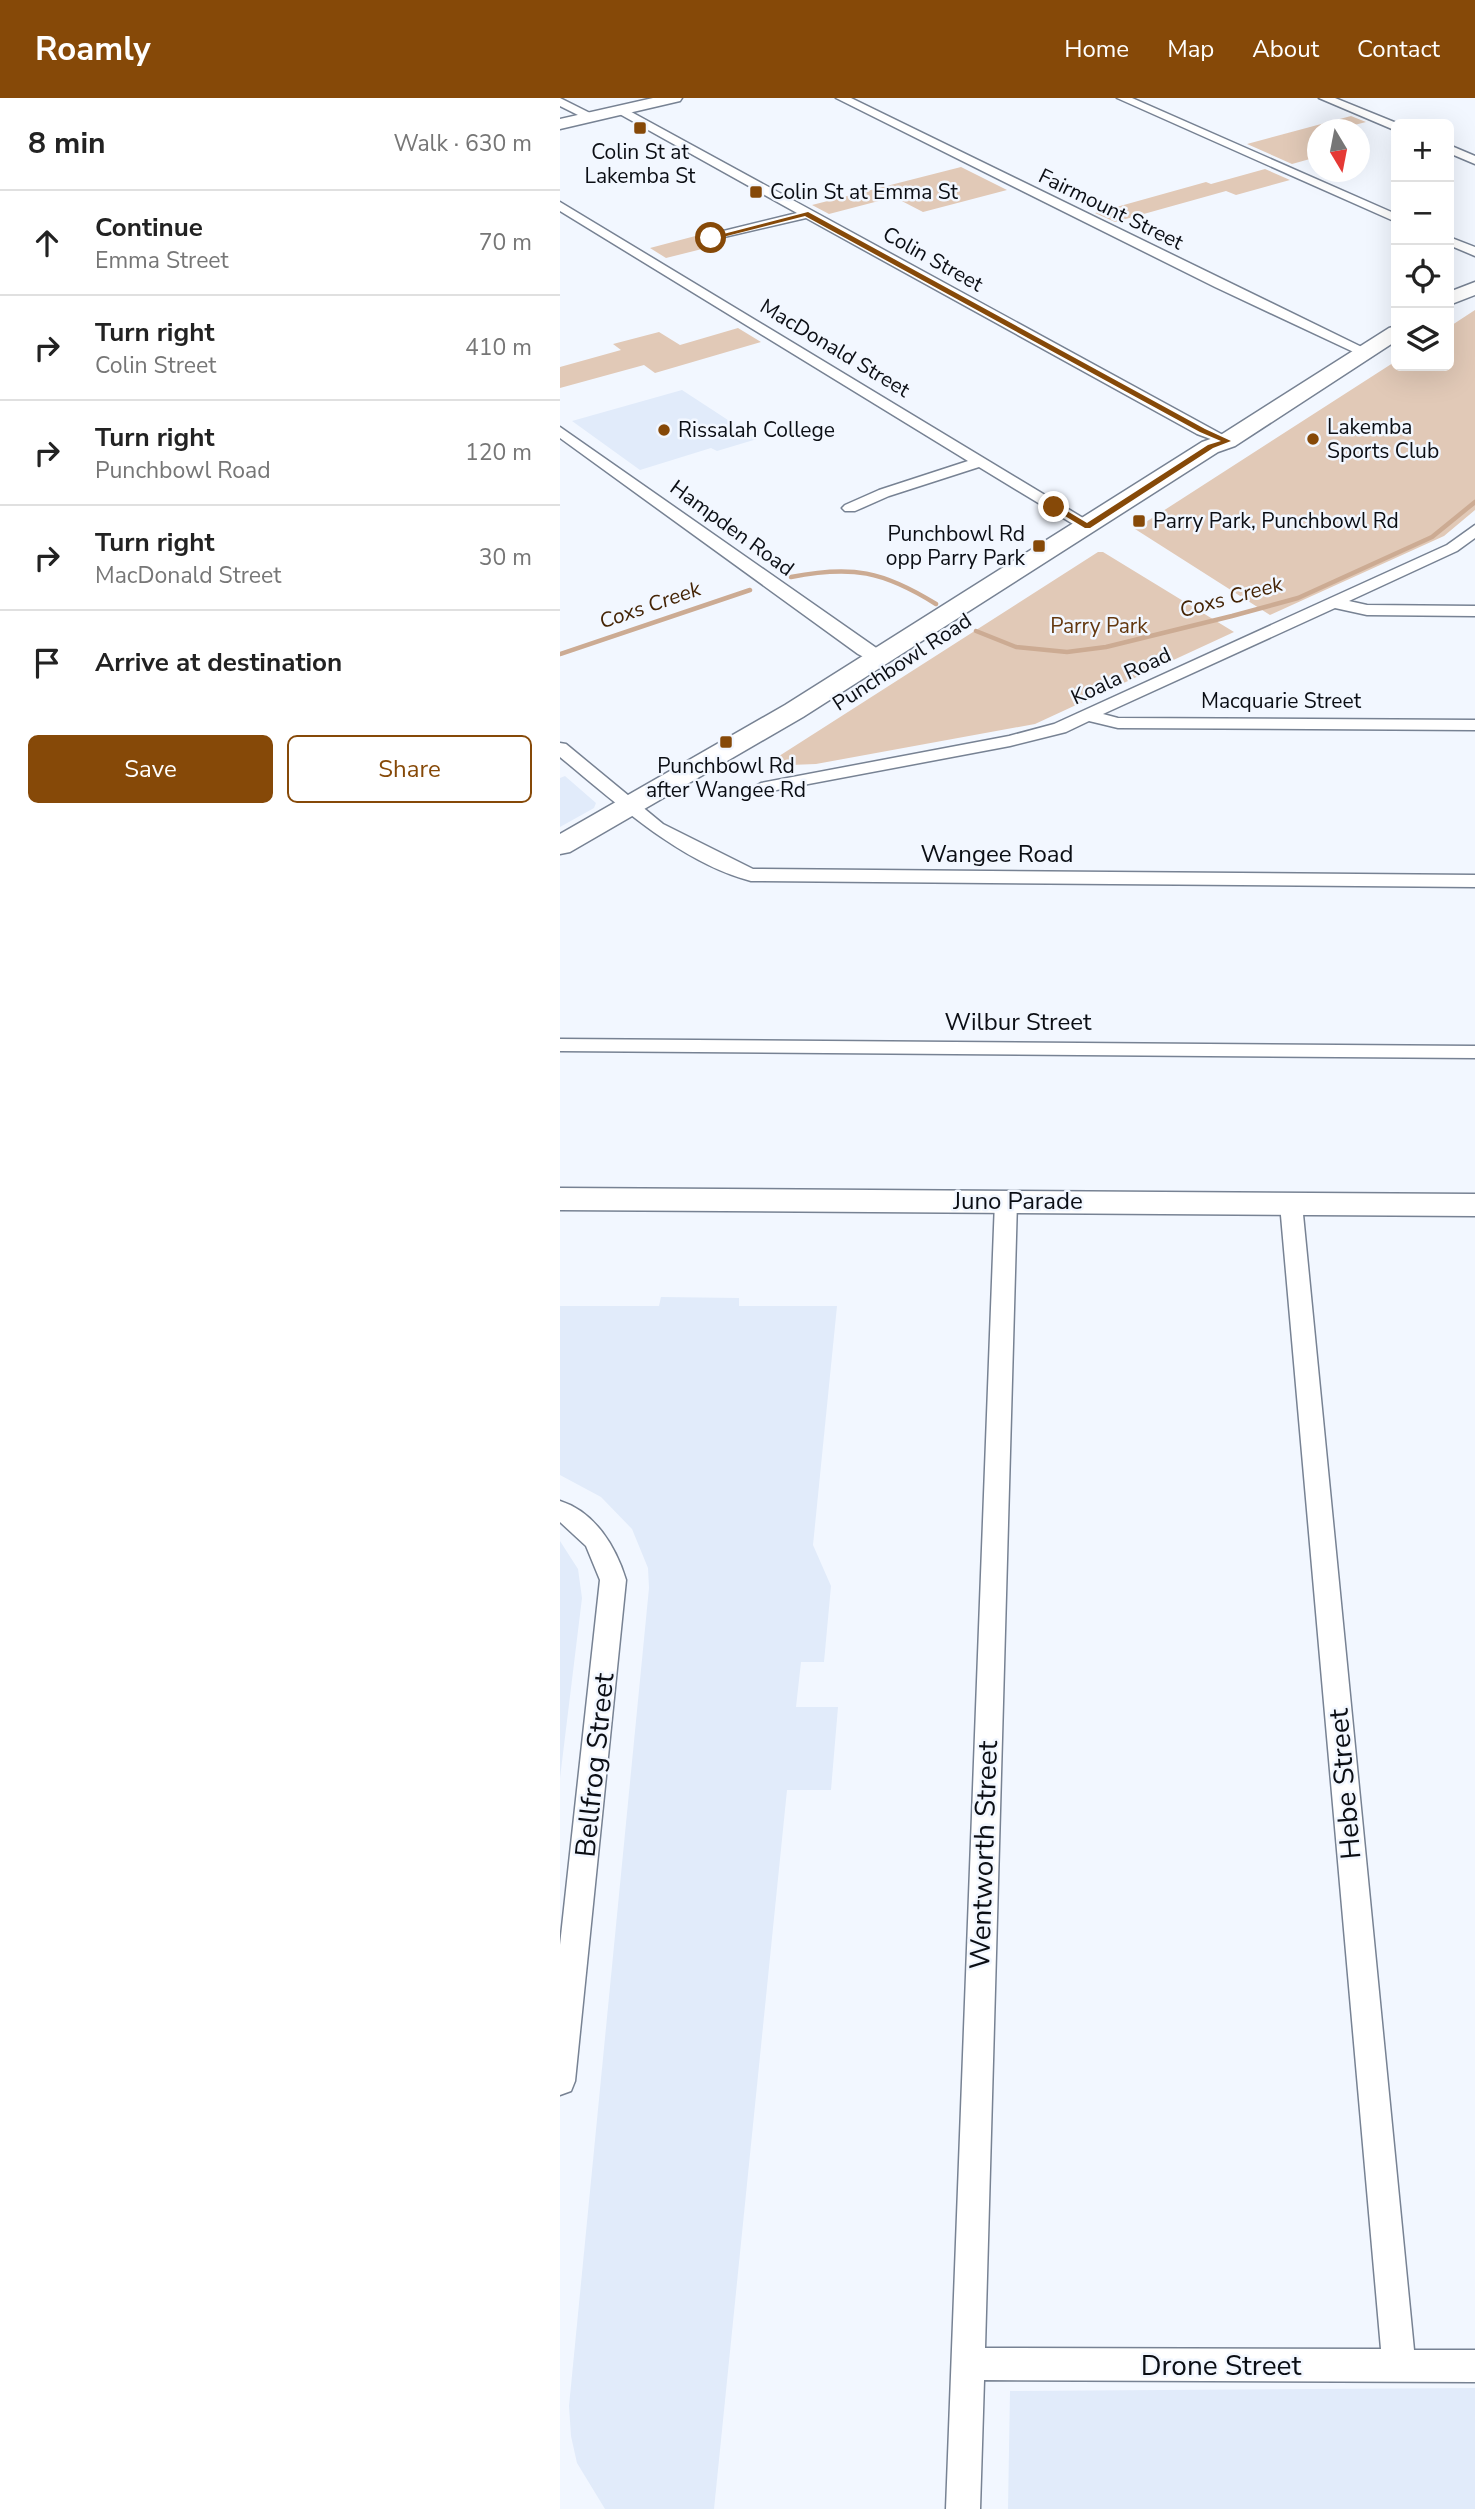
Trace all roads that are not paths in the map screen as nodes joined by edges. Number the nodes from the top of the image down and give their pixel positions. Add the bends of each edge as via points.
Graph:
1 (674, 98) edge
2 (842, 98) edge
3 (1123, 98) edge
4 (1325, 98) edge
5 (560, 101) edge
6 (620, 110) junction
7 (590, 117) junction
8 (560, 124) edge
9 (1391, 125) edge
10 (1454, 151) edge
11 (1475, 160) edge
12 (560, 206) edge
13 (806, 214) junction
14 (1391, 216) edge
15 (711, 238) dead end
16 (1454, 243) edge
17 (1475, 252) edge
18 (1475, 279) edge
19 (1460, 294) edge
20 (1391, 335) edge
21 (1364, 352) junction
22 (560, 431) edge
23 (1227, 441) junction
24 (979, 462) junction
25 (850, 508) dead end
26 (1088, 527) junction
27 (1475, 530) edge
28 (1332, 603) junction
29 (1475, 611) edge
30 (879, 658) junction
31 (1088, 716) junction
32 (1475, 725) edge
33 (560, 748) edge
34 (761, 788) dead end
35 (637, 814) junction
36 (560, 846) edge
37 (560, 866) edge
38 (1475, 881) edge
39 (560, 1045) edge
40 (1475, 1052) edge
41 (560, 1199) edge
42 (1006, 1201) junction
43 (1291, 1203) junction
44 (1475, 1205) edge
45 (560, 1510) edge
46 (560, 2081) edge
47 (968, 2364) junction
48 (1399, 2365) junction
49 (1475, 2366) edge
50 (963, 2509) edge

1 - 6 main road
2 - 21 street, Fairmount Street
3 - 14 street
4 - 9 street
5 - 7 street
6 - 7 main road
6 - 13 street, Colin Street
7 - 8 main road
10 - 11 street
12 - 24 street, MacDonald Street
13 - 15 street
13 - 23 street, Colin Street
16 - 17 street
18 - 19 main road via 1462,287
20 - 21 main road, Punchbowl Road
21 - 23 main road, Punchbowl Road
22 - 30 street, Hampden Road
23 - 26 main road, Punchbowl Road via 1210,447
23 - 35 main road, Punchbowl Road via 1228,453 1205,469 775,743
24 - 25 street
24 - 26 street, MacDonald Street
26 - 30 main road, Punchbowl Road
27 - 28 street, Koala Road via 1452,548
28 - 29 street via 1367,610
28 - 31 street, Koala Road
30 - 35 main road, Punchbowl Road
31 - 32 street, Macquarie Street via 1118,723
31 - 34 street, Koala Road via 1010,741
33 - 35 street, Wangee Road
35 - 36 main road, Punchbowl Road
35 - 37 main road, Punchbowl Road
35 - 38 street, Wangee Road via 730,867 768,877
39 - 40 street, Wilbur Street
41 - 42 main road, Juno Parade
42 - 43 main road, Juno Parade
42 - 47 street, Wentworth Street
43 - 44 main road, Juno Parade
43 - 48 street, Hebe Street
45 - 46 street, Bellfrog Street via 596,1540 608,1559 612,1580
47 - 48 street, Drone Street
47 - 50 street, Wentworth Street
48 - 49 street, Drone Street

